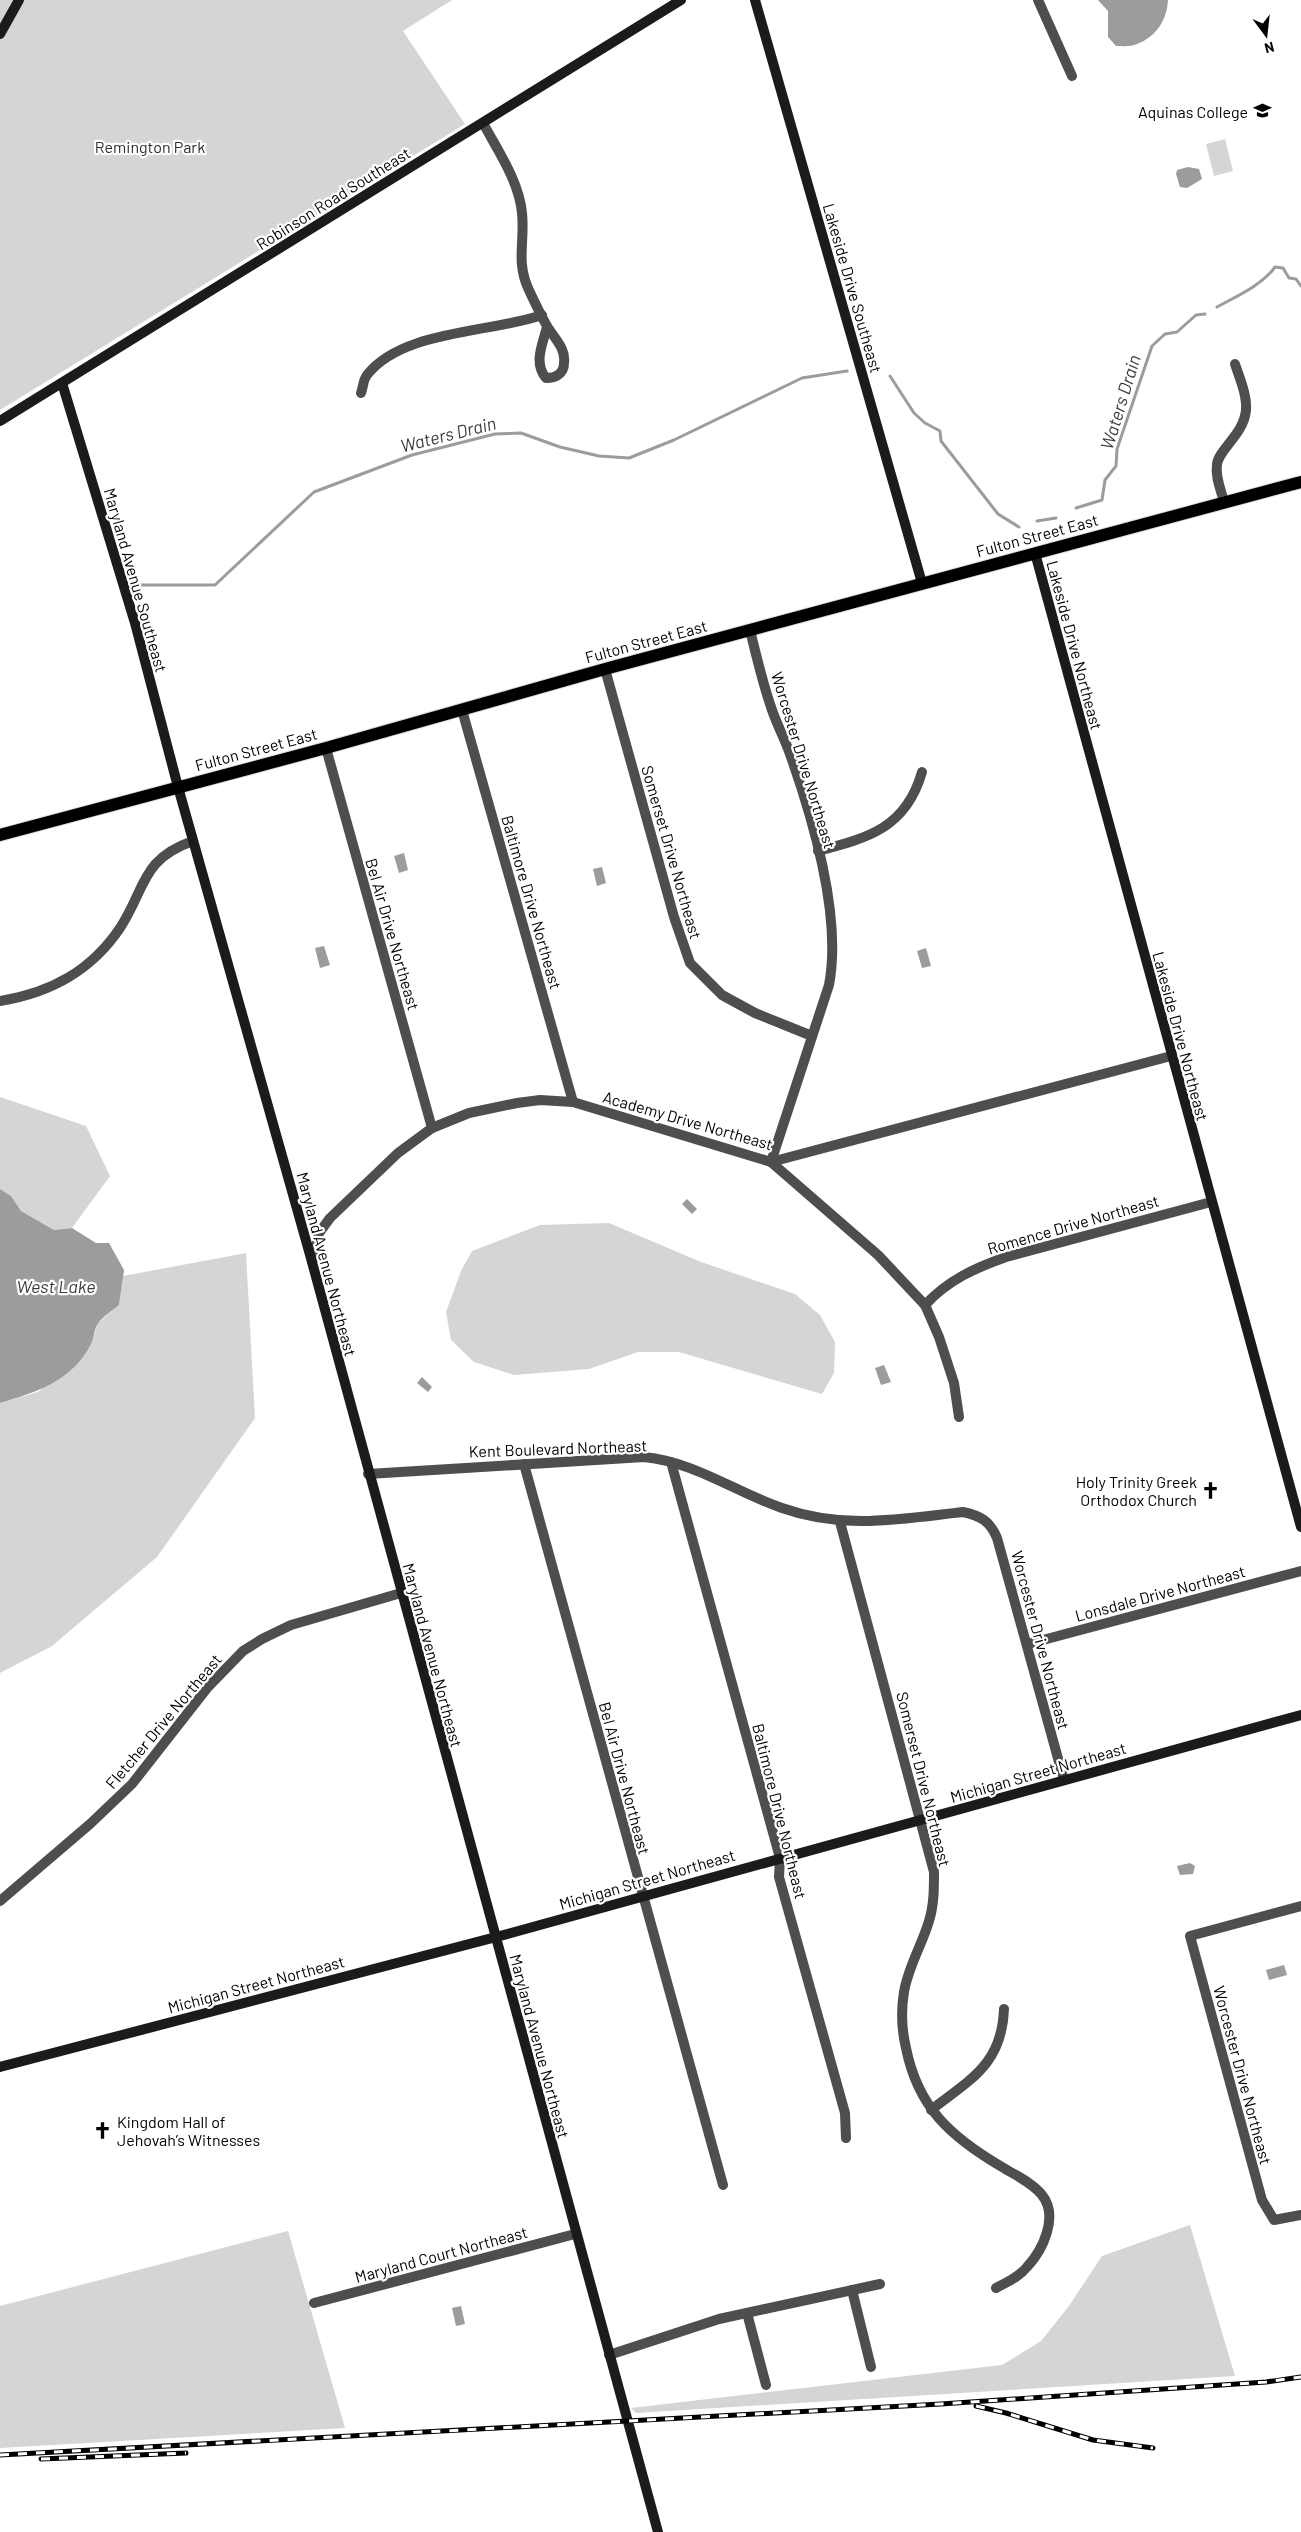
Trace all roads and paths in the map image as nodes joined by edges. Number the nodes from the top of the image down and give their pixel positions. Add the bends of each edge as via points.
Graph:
1 (19, 0) edge
2 (681, 0) edge
3 (755, 0) edge
4 (1038, 0) edge
5 (0, 34) edge
6 (1072, 76) dead end
7 (483, 123) junction
8 (542, 315) junction
9 (547, 327) dead end
10 (1235, 364) dead end
11 (62, 383) junction
12 (362, 394) dead end
13 (0, 421) edge
14 (1301, 482) edge
15 (1224, 502) junction
16 (1035, 553) junction
17 (922, 583) junction
18 (750, 630) junction
19 (605, 669) junction
20 (462, 710) junction
21 (326, 748) junction
22 (922, 772) dead end
23 (178, 786) junction
24 (0, 835) edge
25 (193, 841) junction
26 (818, 851) junction
27 (0, 1001) edge
28 (812, 1036) junction
29 (1171, 1056) junction
30 (573, 1102) junction
31 (432, 1128) junction
32 (771, 1162) junction
33 (1211, 1202) junction
34 (312, 1262) junction
35 (925, 1305) junction
36 (959, 1417) dead end
37 (672, 1462) junction
38 (524, 1464) junction
39 (368, 1474) junction
40 (977, 1515) joint
41 (840, 1522) junction
42 (1301, 1527) edge
43 (1301, 1571) edge
44 (401, 1593) junction
45 (1028, 1644) junction
46 (1301, 1715) edge
47 (1064, 1780) junction
48 (921, 1820) junction
49 (780, 1858) junction
50 (642, 1896) junction
51 (0, 1901) edge
52 (1301, 1906) edge
53 (495, 1937) junction
54 (1004, 2008) dead end
55 (0, 2067) edge
56 (931, 2110) junction
57 (846, 2138) dead end
58 (723, 2186) dead end
59 (1301, 2216) edge
60 (575, 2234) junction
61 (880, 2284) dead end
62 (996, 2288) dead end
63 (852, 2290) junction
64 (314, 2303) dead end
65 (747, 2313) junction
66 (609, 2355) junction
67 (871, 2367) dead end
68 (766, 2385) dead end
69 (658, 2532) edge

1 - 5 street
2 - 7 street, Robinson Road Southeast
3 - 17 street, Lakeside Drive Southeast
4 - 6 street
7 - 8 street via 513,178 520,199 522,270
7 - 11 street, Robinson Road Southeast
8 - 9 street
8 - 12 street via 450,334 401,349 381,361 365,377
10 - 15 street via 1246,410 1241,427 1217,461
11 - 13 street, Robinson Road Southeast
11 - 23 street, Maryland Avenue Southeast via 135,623
14 - 15 main road, Fulton Street East
15 - 16 main road, Fulton Street East
16 - 17 main road, Fulton Street East
16 - 29 street, Lakeside Drive Northeast
17 - 18 main road, Fulton Street East
18 - 19 main road, Fulton Street East
18 - 26 street, Worcester Drive Northeast via 770,705 790,752
19 - 20 main road, Fulton Street East
19 - 28 street, Somerset Drive Northeast via 674,917 690,963 722,995 754,1013
20 - 21 main road, Fulton Street East
20 - 30 street, Baltimore Drive Northeast
21 - 23 main road, Fulton Street East
21 - 31 street, Bel Air Drive Northeast
22 - 26 street via 912,799 887,826 855,841
23 - 24 main road, Fulton Street East
23 - 25 street, Maryland Avenue Northeast
25 - 27 street via 158,859 120,927 90,965 57,984
25 - 34 street, Maryland Avenue Northeast
26 - 28 street, Worcester Drive Northeast via 830,912 833,964
28 - 32 street, Worcester Drive Northeast
29 - 32 street, Academy Drive Northeast
29 - 33 street, Lakeside Drive Northeast
30 - 31 street, Academy Drive Northeast via 540,1100 517,1103 469,1113
30 - 32 street, Academy Drive Northeast
31 - 34 street, Academy Drive Northeast via 398,1153 330,1218 319,1233
32 - 35 street via 878,1254
33 - 35 street, Romence Drive Northeast via 975,1268 950,1282
33 - 42 street, Lakeside Drive Northeast
34 - 39 street, Maryland Avenue Northeast
35 - 36 street via 954,1383
37 - 38 street, Kent Boulevard Northeast via 644,1457
37 - 41 street, Kent Boulevard Northeast via 705,1472 782,1508
37 - 49 street, Baltimore Drive Northeast
38 - 39 street, Kent Boulevard Northeast
38 - 50 street, Bel Air Drive Northeast
39 - 44 street, Maryland Avenue Northeast
40 - 41 street, Kent Boulevard Northeast via 964,1512 871,1523
40 - 45 street, Worcester Drive Northeast via 992,1526 997,1538
41 - 48 street, Somerset Drive Northeast
43 - 45 street, Lonsdale Drive Northeast
44 - 51 street, Fletcher Drive Northeast via 291,1625 262,1638 244,1651 208,1687 132,1784 85,1829
44 - 53 street, Maryland Avenue Northeast
45 - 47 street, Worcester Drive Northeast
46 - 47 street, Michigan Street Northeast
47 - 48 street, Michigan Street Northeast
48 - 49 street, Michigan Street Northeast
48 - 56 street, Somerset Drive Northeast via 934,1872 934,1896 929,1921 908,1974 903,2013 906,2048 914,2076
49 - 50 street, Michigan Street Northeast
49 - 57 street, Baltimore Drive Northeast via 780,1876 845,2113
50 - 53 street, Michigan Street Northeast
50 - 58 street, Bel Air Drive Northeast
52 - 59 street, Worcester Drive Northeast via 1190,1936 1262,2200 1274,2220
53 - 55 street, Michigan Street Northeast
53 - 60 street, Maryland Avenue Northeast
54 - 56 street via 1003,2030 996,2051 974,2076
56 - 62 street, Somerset Drive Northeast via 966,2145 1024,2180 1045,2200 1048,2229 1038,2252 1028,2267
60 - 64 street, Maryland Court Northeast
60 - 66 street, Maryland Avenue Northeast
61 - 63 street
63 - 65 street
63 - 67 street
65 - 66 street via 718,2319
65 - 68 street
66 - 69 street, Maryland Avenue Northeast

